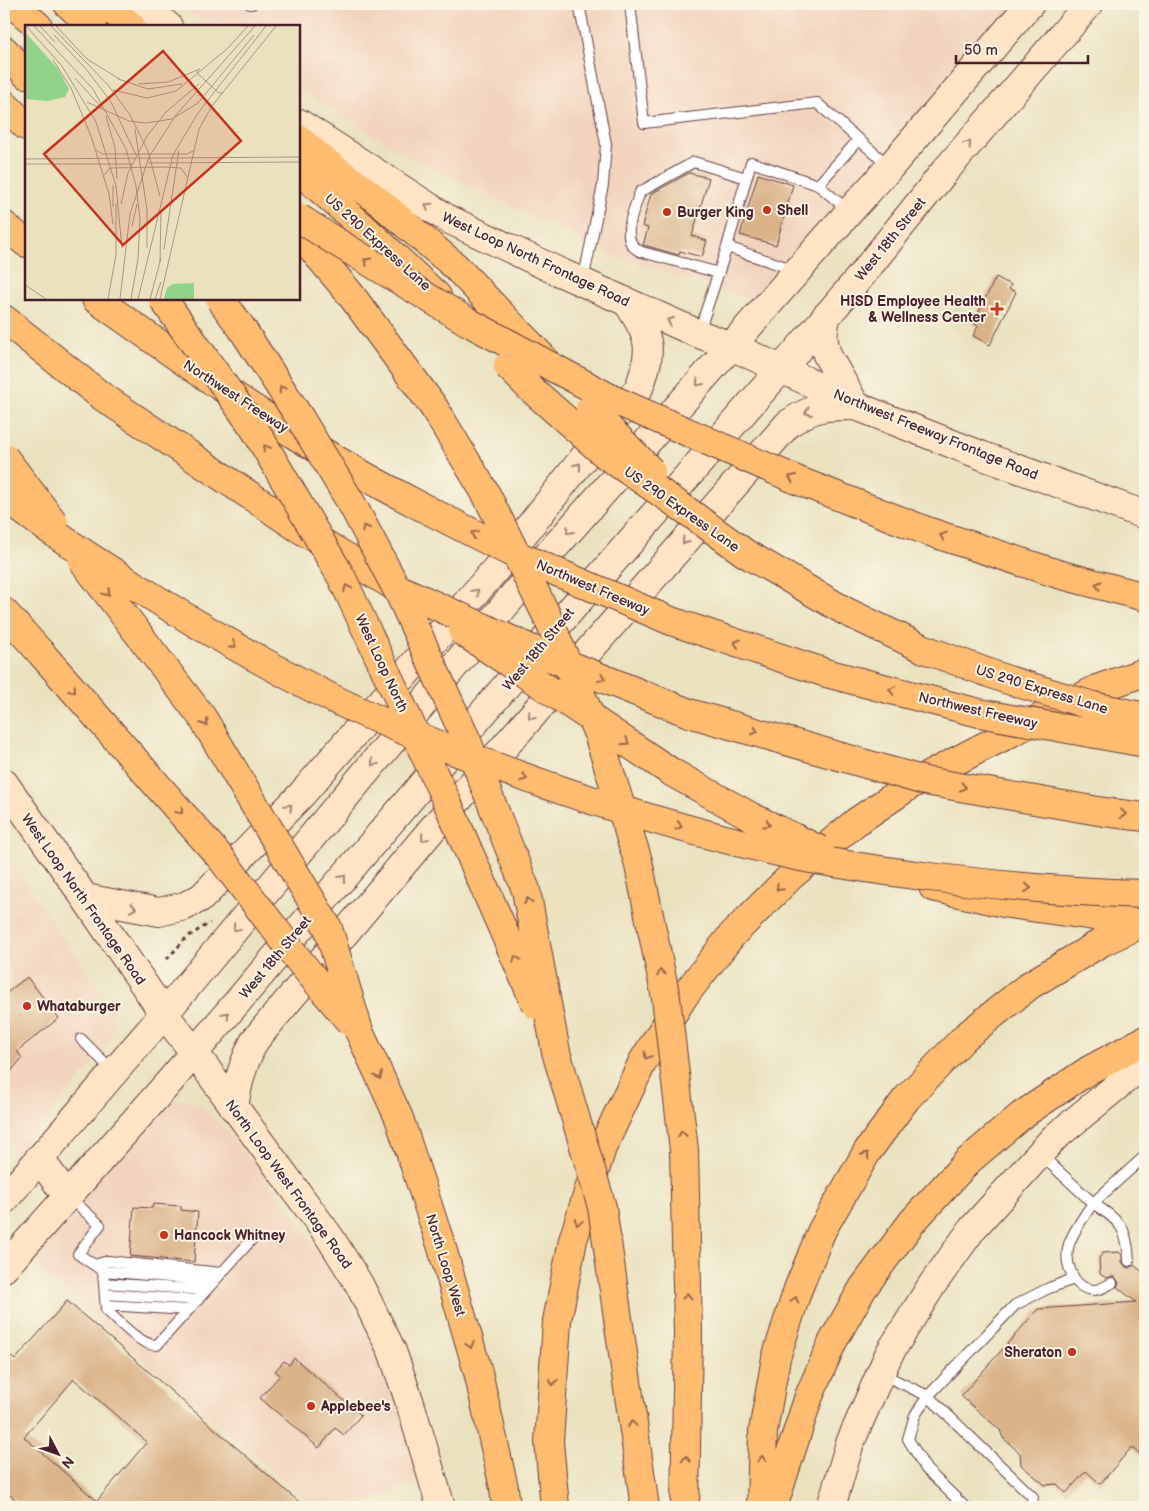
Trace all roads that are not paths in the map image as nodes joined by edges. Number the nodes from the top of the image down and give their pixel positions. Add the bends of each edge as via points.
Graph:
1 (13, 4) edge
2 (68, 4) edge
3 (104, 4) edge
4 (140, 4) edge
5 (579, 4) edge
6 (630, 4) edge
7 (1030, 4) edge
8 (1089, 4) edge
9 (37, 25) edge
10 (91, 25) edge
11 (129, 25) edge
12 (167, 25) edge
13 (4, 50) edge
14 (25, 73) edge
15 (4, 104) edge
16 (300, 123) edge
17 (25, 125) edge
18 (858, 139) junction
19 (300, 140) edge
20 (912, 143) junction
21 (890, 167) junction
22 (945, 171) junction
23 (300, 172) edge
24 (746, 178) junction
25 (818, 185) junction
26 (850, 211) junction
27 (300, 219) edge
28 (4, 225) edge
29 (300, 234) edge
30 (25, 242) edge
31 (727, 247) junction
32 (798, 271) junction
33 (719, 273) junction
34 (582, 282) junction
35 (97, 300) edge
36 (164, 300) edge
37 (221, 300) edge
38 (627, 302) junction
39 (826, 316) junction
40 (4, 319) edge
41 (699, 334) junction
42 (731, 346) junction
43 (780, 370) junction
44 (856, 406) junction
45 (4, 457) edge
46 (4, 496) edge
47 (683, 508) junction
48 (1145, 515) edge
49 (397, 588) junction
50 (1145, 597) edge
51 (4, 612) edge
52 (1145, 672) edge
53 (1145, 705) edge
54 (1145, 717) edge
55 (1145, 743) edge
56 (975, 751) junction
57 (4, 783) edge
58 (1145, 817) edge
59 (1145, 894) edge
60 (85, 898) junction
61 (1145, 920) edge
62 (164, 1014) junction
63 (358, 1031) junction
64 (81, 1039) dead end
65 (1145, 1040) edge
66 (194, 1052) junction
67 (556, 1052) junction
68 (1145, 1063) edge
69 (114, 1072) junction
70 (234, 1108) junction
71 (1040, 1155) junction
72 (1145, 1156) edge
73 (40, 1158) junction
74 (67, 1196) junction
75 (4, 1200) edge
76 (1092, 1203) junction
77 (253, 1238) dead end
78 (1129, 1261) dead end
79 (4, 1268) edge
80 (98, 1268) junction
81 (218, 1277) junction
82 (1074, 1279) junction
83 (104, 1283) junction
84 (1112, 1283) dead end
85 (206, 1290) junction
86 (105, 1299) junction
87 (198, 1300) junction
88 (188, 1310) junction
89 (881, 1374) junction
90 (928, 1396) junction
91 (440, 1506) edge
92 (506, 1507) edge
93 (555, 1507) edge
94 (645, 1507) edge
95 (685, 1507) edge
96 (761, 1507) edge
97 (773, 1507) edge
98 (831, 1507) edge
99 (965, 1507) edge
100 (1031, 1507) edge

1 - 9 highway
2 - 10 highway
3 - 11 highway
4 - 12 main road
5 - 34 lane via 606,144 603,185
6 - 18 lane via 644,123 816,103
7 - 20 main road
22 -> 8 main road, West 18th Street
13 - 14 highway
15 - 17 highway
34 -> 16 main road, West Loop North Frontage Road via 448,219
18 - 21 lane
18 - 25 lane
19 - 47 highway, bridge via 455,266
20 - 21 main road
20 - 22 main road
21 - 26 main road
22 - 39 main road, West 18th Street
23 - 47 highway, US 290 Express Lane, bridge via 368,231 530,388 607,456
24 - 25 lane via 751,162
24 - 31 lane
24 - 33 lane via 694,162 640,192 628,236 632,246 642,252
25 - 26 lane
26 - 32 main road
50 -> 27 highway, bridge via 1058,574 927,531 799,481 612,399 470,323
28 - 30 highway
95 -> 29 highway, bridge via 688,1332 684,1150 666,998 638,861 598,734 546,614 486,494 433,406 351,295
31 - 32 lane
31 - 33 lane
32 - 42 main road
33 - 41 lane
34 - 38 main road, West Loop North Frontage Road
55 -> 35 highway, Northwest Freeway, bridge via 979,712 826,673 671,622 510,552 342,463 266,417
67 -> 36 highway, West Loop North, bridge via 447,802 342,578 254,428
67 -> 37 highway, bridge via 526,890 466,741 400,595 353,506 300,418
41 -> 38 main road, West Loop North Frontage Road
60 -> 38 main road via 158,912 185,906 202,897 302,794 495,570 639,388 646,370 648,346 644,328
39 - 43 main road, West 18th Street
39 - 44 main road via 823,336 827,355
40 - 49 highway via 100,395 297,527
41 - 42 main road, West Loop North Frontage Road
42 - 43 main road, Northwest Freeway Frontage Road
42 -> 62 main road via 526,580
43 - 44 main road, Northwest Freeway Frontage Road
66 -> 43 main road, West 18th Street
44 - 48 main road, Northwest Freeway Frontage Road
44 -> 70 main road via 825,406 806,412 788,424 434,827 255,1040 237,1083
45 -> 63 highway, bridge via 202,718 328,928
46 -> 59 highway, bridge via 190,622 320,692 411,734 518,776 612,808 797,856 993,885
47 - 54 highway, US 290 Express Lane, bridge via 744,552 845,611 924,649 1005,679 1094,706
49 -> 58 highway, bridge via 542,654 689,713 926,781
49 -> 61 highway, bridge via 671,772 752,817 836,857 924,885 1008,904
51 -> 63 highway, bridge via 220,857
52 - 56 highway via 1097,689
53 - 56 highway via 1056,726
56 -> 93 highway via 909,786 856,822 791,876 732,935 684,996 643,1061 602,1148 573,1240 557,1321 549,1442
57 - 60 main road, West Loop North Frontage Road
60 - 62 main road, West Loop North Frontage Road
96 -> 61 highway via 763,1431 776,1358 798,1289 822,1230 867,1152 906,1099 964,1037 1030,985
62 - 66 main road, North Loop West Frontage Road
62 - 69 main road
63 -> 92 highway, North Loop West via 399,1118 442,1248 478,1372
64 - 69 lane
65 - 97 highway via 1088,1070 1022,1115 968,1161 912,1222 863,1288 837,1334 809,1396
66 - 70 main road, North Loop West Frontage Road
66 - 74 main road, West 18th Street
94 -> 67 highway, bridge via 602,1207
68 - 71 main road via 1054,1138
69 - 73 main road
70 - 91 main road, North Loop West Frontage Road via 329,1236 359,1284 392,1351
71 - 76 lane
71 - 89 main road via 973,1228 932,1285 889,1354
72 - 76 lane
73 - 74 main road
73 - 75 main road
74 - 79 main road, West 18th Street
74 - 80 lane via 100,1225 78,1254
76 - 78 lane via 1124,1230
76 - 82 lane via 1070,1244 1068,1265
77 - 81 lane
80 - 81 lane via 108,1261
80 - 83 lane
81 - 85 lane
82 - 84 lane via 1085,1288 1094,1290
82 - 90 lane via 1015,1305
83 - 85 lane
83 - 86 lane
85 - 87 lane
86 - 87 lane
86 - 88 lane
86 - 88 lane via 106,1310 152,1346 157,1345
87 - 88 lane
89 - 90 lane
89 - 98 main road via 850,1443
90 - 99 lane via 915,1415 908,1439 926,1469
90 - 100 lane via 1033,1497

